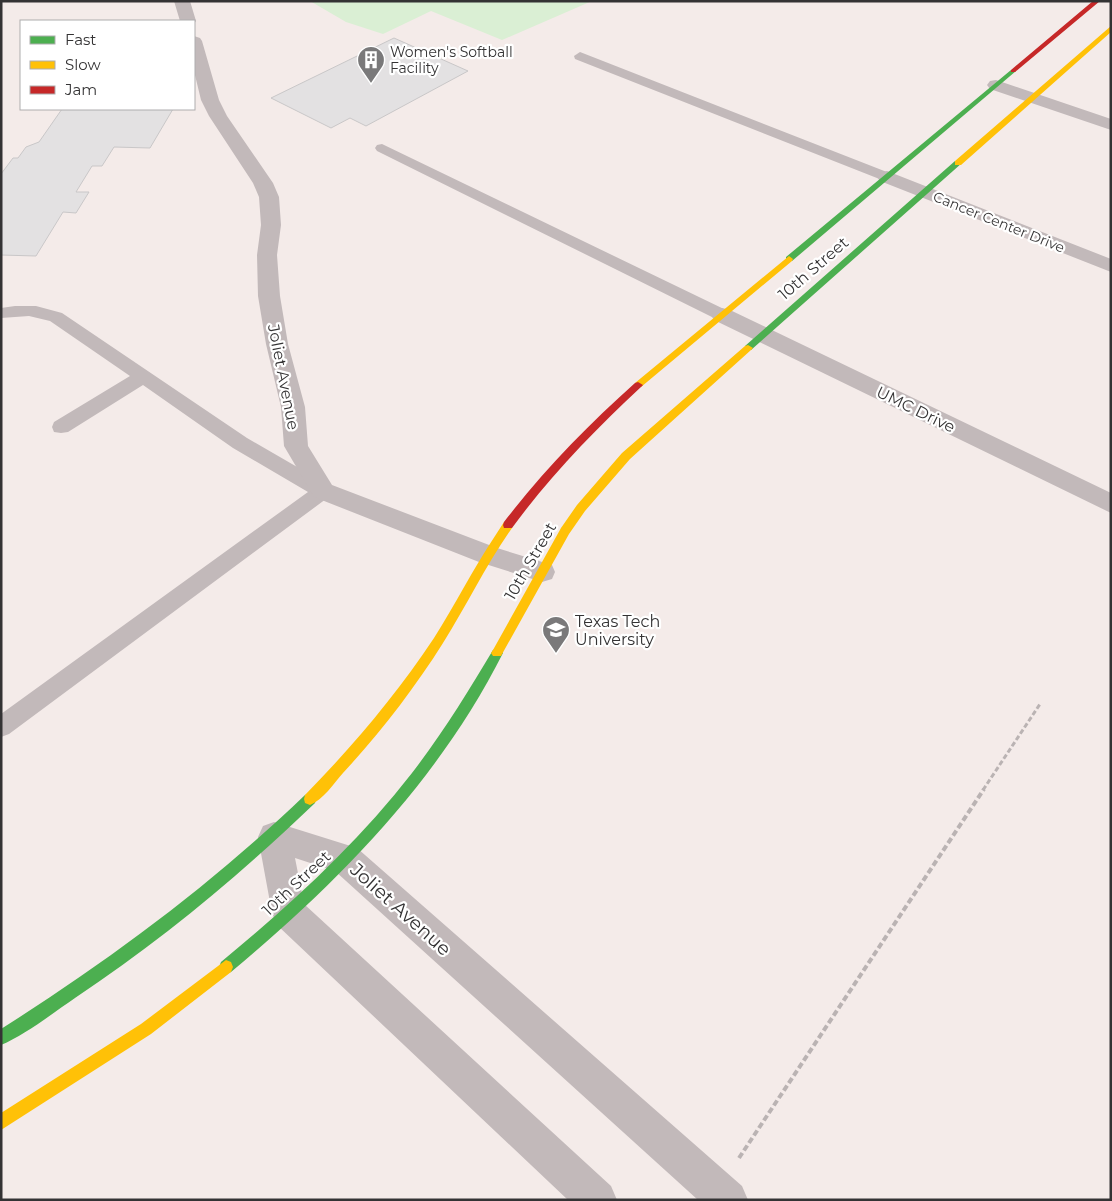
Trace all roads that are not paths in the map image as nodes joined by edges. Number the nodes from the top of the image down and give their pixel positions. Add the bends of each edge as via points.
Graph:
1 (182, 1) edge
2 (1097, 1) edge
3 (188, 20) edge
4 (1111, 28) edge
5 (195, 45) edge
6 (580, 56) dead end
7 (996, 86) junction
8 (1032, 98) junction
9 (1111, 125) edge
10 (382, 148) dead end
11 (887, 177) junction
12 (925, 192) junction
13 (1111, 266) edge
14 (1, 313) edge
15 (722, 315) junction
16 (762, 335) junction
17 (144, 376) junction
18 (61, 427) dead end
19 (323, 491) junction
20 (1111, 504) edge
21 (488, 555) junction
22 (542, 572) junction
23 (1, 727) edge
24 (274, 837) junction
25 (345, 858) junction
26 (289, 913) junction
27 (1, 1038) edge
28 (1, 1122) edge
29 (596, 1200) edge
30 (728, 1200) edge

1 - 3 street
2 - 7 street, 10th Street
4 - 8 street, 10th Street
5 - 19 street, Joliet Avenue via 210,100 269,197 269,296 277,344 293,407 296,446
6 - 11 lane
7 - 8 street
7 - 11 street, 10th Street
8 - 9 street
8 - 12 street, 10th Street
10 - 15 lane
11 - 12 street, Cancer Center Drive
11 - 15 street, 10th Street
12 - 13 street, Cancer Center Drive
12 - 16 street, 10th Street
14 - 17 lane via 26,310 56,317
15 - 16 street, UMC Drive
15 - 21 street, 10th Street via 626,396 564,456 514,516
16 - 20 street, UMC Drive
16 - 22 street, 10th Street via 626,456 581,508
17 - 18 lane
17 - 19 lane via 240,443
19 - 21 street
19 - 23 lane
21 - 22 street
21 - 24 street, 10th Street via 453,616 382,719
22 - 25 street, 10th Street via 456,721 406,790
24 - 25 street, Joliet Avenue
24 - 26 street
24 - 27 street, 10th Street via 179,918 102,973
25 - 26 street, 10th Street
25 - 30 street, Joliet Avenue
26 - 28 street, 10th Street via 192,996 139,1034
26 - 29 street

